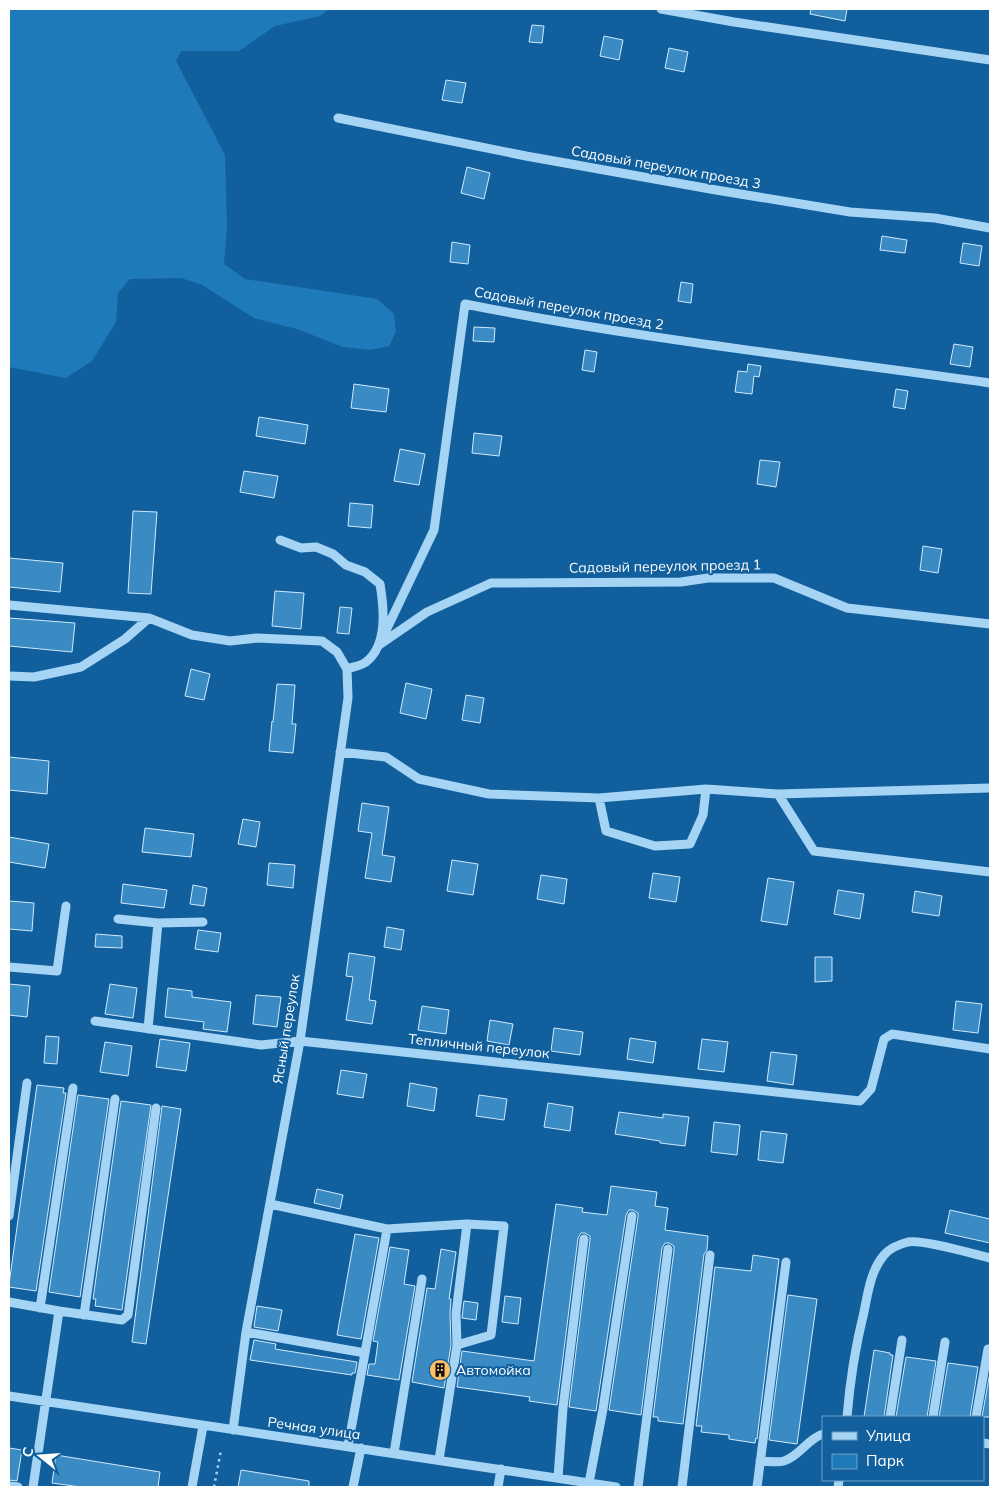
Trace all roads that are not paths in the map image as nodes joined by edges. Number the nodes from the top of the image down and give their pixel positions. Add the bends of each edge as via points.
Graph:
1 (661, 9) edge
2 (990, 60) edge
3 (338, 118) dead end
4 (990, 228) edge
5 (990, 383) edge
6 (280, 540) dead end
7 (9, 605) edge
8 (149, 618) junction
9 (990, 624) edge
10 (379, 645) junction
11 (347, 669) junction
12 (9, 676) edge
13 (340, 752) junction
14 (990, 788) edge
15 (706, 789) junction
16 (778, 794) junction
17 (599, 798) junction
18 (990, 872) edge
19 (66, 906) dead end
20 (118, 919) dead end
21 (203, 922) dead end
22 (158, 923) junction
23 (9, 968) edge
24 (95, 1022) dead end
25 (148, 1029) junction
26 (300, 1041) junction
27 (990, 1049) edge
28 (27, 1084) dead end
29 (73, 1088) dead end
30 (115, 1099) dead end
31 (156, 1108) dead end
32 (270, 1204) junction
33 (9, 1216) edge
34 (632, 1216) dead end
35 (467, 1224) junction
36 (387, 1229) junction
37 (584, 1239) dead end
38 (668, 1250) dead end
39 (710, 1254) dead end
40 (990, 1258) edge
41 (786, 1262) dead end
42 (422, 1279) dead end
43 (9, 1302) edge
44 (40, 1308) junction
45 (59, 1311) junction
46 (84, 1315) junction
47 (246, 1332) junction
48 (902, 1340) dead end
49 (946, 1342) dead end
50 (458, 1345) junction
51 (988, 1349) dead end
52 (365, 1353) junction
53 (9, 1396) edge
54 (46, 1402) junction
55 (847, 1416) edge
56 (890, 1416) edge
57 (933, 1416) edge
58 (976, 1416) edge
59 (203, 1426) junction
60 (232, 1430) junction
61 (822, 1434) edge
62 (348, 1446) junction
63 (361, 1448) junction
64 (394, 1453) junction
65 (439, 1460) junction
66 (760, 1461) junction
67 (501, 1469) junction
68 (558, 1478) junction
69 (589, 1483) junction
70 (9, 1486) edge
71 (18, 1487) edge
72 (32, 1487) edge
73 (192, 1487) edge
74 (353, 1487) edge
75 (498, 1487) edge
76 (616, 1487) edge
77 (638, 1487) edge
78 (682, 1487) edge
79 (756, 1487) edge

1 - 2 street
3 - 4 street, Садовый переулок проезд 3 via 526,156 812,206 935,218
5 - 10 street, Садовый переулок проезд 2 via 770,354 465,304 434,530
6 - 10 street via 301,548 316,547 332,554 380,584 384,607
7 - 8 street
8 - 11 street via 192,635 230,641 257,638 322,641 337,652
8 - 12 street via 125,639 81,667 34,677
9 - 10 street, Садовый переулок проезд 1 via 847,608 774,578 708,578 681,582 491,582 427,612
10 - 11 street via 365,663
11 - 13 street, Ясный переулок via 348,698
13 - 17 street via 386,758 419,779 489,794
13 - 26 street, Ясный переулок
14 - 16 street
15 - 16 street
15 - 17 street
15 - 17 street via 702,815 690,844 655,846 606,832
16 - 18 street via 814,851
19 - 23 street via 57,970
20 - 22 street
21 - 22 street
22 - 25 street
24 - 25 street, Тепличный переулок
25 - 26 street, Тепличный переулок via 261,1046
26 - 27 street, Тепличный переулок via 860,1101 871,1089 884,1039 892,1034
26 - 32 street, Ясный переулок
28 - 33 street
29 - 44 street
30 - 46 street
31 - 46 street via 128,1314 122,1320
32 - 36 street
32 - 47 street, Ясный переулок
34 - 69 street
35 - 36 street
35 - 50 street via 456,1312
35 - 50 street via 504,1226 491,1335
36 - 52 street
37 - 68 street via 563,1408
38 - 77 street
39 - 78 street
40 - 55 street via 910,1242 885,1253 876,1266 870,1286 851,1372
41 - 66 street
42 - 64 street
43 - 44 street
44 - 45 street
45 - 46 street
45 - 54 street
47 - 52 street
47 - 60 street, Ясный переулок
48 - 56 street
49 - 57 street
50 - 65 street
51 - 58 street
52 - 62 street
53 - 54 street, Речная улица
54 - 59 street, Речная улица
54 - 72 street
59 - 60 street, Речная улица
59 - 73 street
60 - 62 street, Речная улица
61 - 66 street via 815,1436 793,1457 782,1462
62 - 63 street, Речная улица
63 - 64 street, Речная улица
63 - 74 street
64 - 65 street, Речная улица
65 - 67 street, Речная улица
66 - 79 street
67 - 68 street, Речная улица
67 - 75 street
68 - 69 street, Речная улица
69 - 76 street, Речная улица
70 - 71 street

